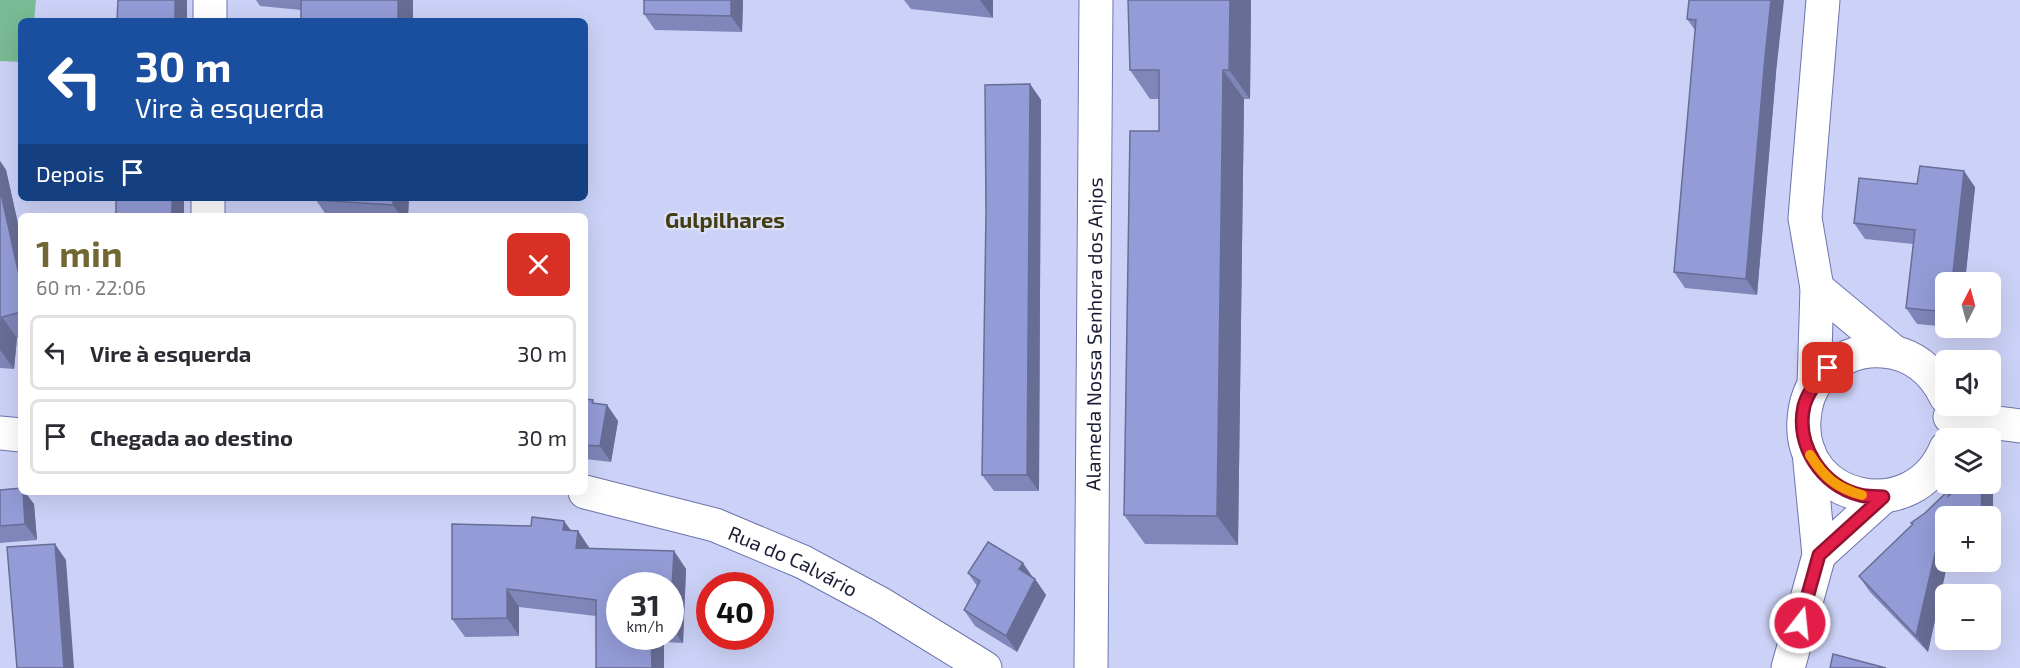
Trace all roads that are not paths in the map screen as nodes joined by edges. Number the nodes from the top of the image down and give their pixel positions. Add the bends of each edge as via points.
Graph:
1 (210, 0) edge
2 (1096, 0) edge
3 (1823, 0) edge
4 (210, 18) edge
5 (1817, 288) junction
6 (1894, 352) junction
7 (1814, 385) junction
8 (1947, 421) edge
9 (2020, 426) edge
10 (0, 433) edge
11 (18, 435) edge
12 (1809, 452) junction
13 (588, 493) edge
14 (1883, 497) junction
15 (1819, 555) junction
16 (985, 668) edge
17 (1091, 668) edge
18 (1788, 668) edge

1 - 4 street
2 - 17 street, Alameda Nossa Senhora dos Anjos
3 - 5 street via 1805,218
5 - 6 street
5 - 7 street
6 - 7 street via 1870,350 1848,356 1828,368
6 - 8 street via 1915,360 1933,375
7 - 12 street via 1804,407 1803,430
8 - 9 street
8 - 14 street via 1940,462 1925,480
10 - 11 street
12 - 14 street via 1820,472 1838,486 1860,495
12 - 15 street
13 - 16 street, Rua do Calvário via 715,525 803,562
14 - 15 street
15 - 18 street

